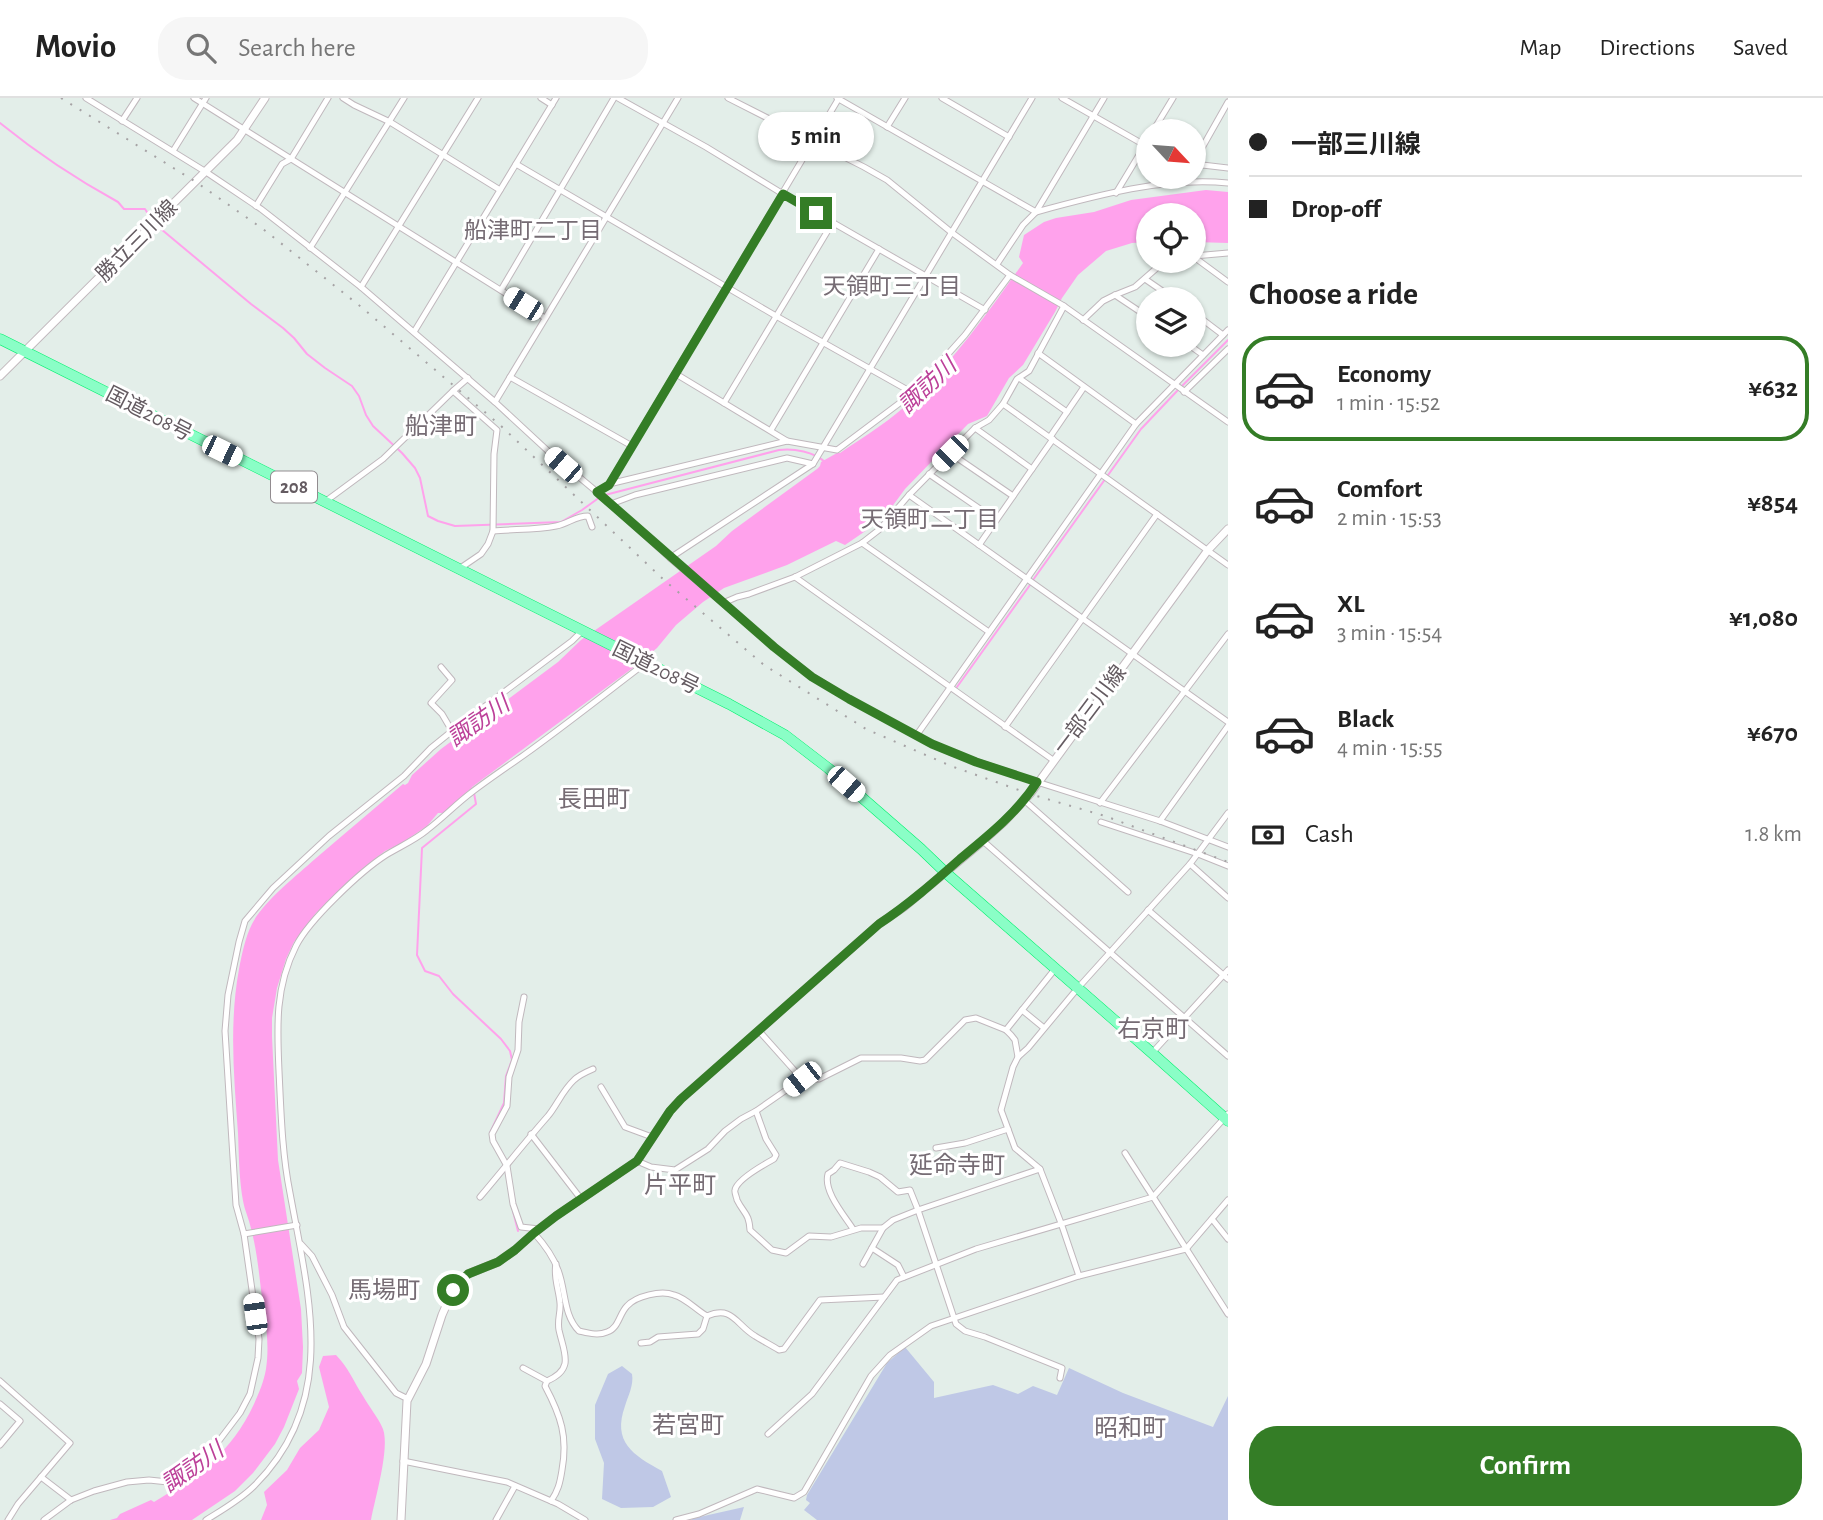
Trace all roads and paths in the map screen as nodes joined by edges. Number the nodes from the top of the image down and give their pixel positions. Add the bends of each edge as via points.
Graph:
1 (86, 98) edge
2 (137, 98) edge
3 (194, 98) edge
4 (265, 98) edge
5 (328, 98) edge
6 (343, 98) edge
7 (404, 98) edge
8 (478, 98) edge
9 (541, 98) edge
10 (556, 98) edge
11 (616, 98) edge
12 (678, 98) edge
13 (728, 98) edge
14 (838, 98) edge
15 (905, 98) edge
16 (942, 98) edge
17 (1032, 98) edge
18 (1062, 98) edge
19 (1104, 98) edge
20 (1173, 98) edge
21 (204, 101) edge
22 (552, 104) junction
23 (1227, 104) edge
24 (1094, 116) junction
25 (1160, 119) edge
26 (122, 121) junction
27 (390, 122) junction
28 (662, 124) junction
29 (887, 127) junction
30 (245, 130) junction
31 (1009, 137) junction
32 (1136, 138) edge
33 (813, 141) junction
34 (1206, 142) edge
35 (173, 151) junction
36 (443, 155) junction
37 (291, 159) junction
38 (1136, 161) edge
39 (516, 163) junction
40 (1206, 165) edge
41 (1228, 168) edge
42 (206, 172) junction
43 (983, 181) junction
44 (1206, 181) edge
45 (1228, 183) edge
46 (1136, 189) edge
47 (500, 190) junction
48 (560, 190) junction
49 (345, 192) junction
50 (1116, 193) junction
51 (783, 194) junction
52 (256, 206) junction
53 (1036, 212) junction
54 (606, 217) junction
55 (833, 222) junction
56 (400, 226) junction
57 (951, 232) junction
58 (310, 248) junction
59 (879, 249) junction
60 (1228, 253) edge
61 (1206, 256) edge
62 (457, 262) junction
63 (997, 264) junction
64 (1206, 266) edge
65 (1152, 273) edge
66 (1010, 275) junction
67 (926, 277) junction
68 (1145, 279) junction
69 (1228, 282) edge
70 (361, 287) junction
71 (728, 287) junction
72 (1157, 287) edge
73 (501, 290) junction
74 (1115, 295) junction
75 (1062, 305) junction
76 (1136, 309) edge
77 (985, 310) junction
78 (776, 316) junction
79 (545, 318) junction
80 (1083, 320) junction
81 (1206, 320) edge
82 (414, 332) junction
83 (1226, 332) edge
84 (0, 339) edge
85 (824, 342) junction
86 (1228, 349) edge
87 (25, 352) junction
88 (1206, 352) edge
89 (1038, 354) junction
90 (1201, 357) edge
91 (870, 368) junction
92 (676, 374) junction
93 (0, 376) edge
94 (510, 377) junction
95 (468, 378) junction
96 (1019, 378) junction
97 (1174, 384) junction
98 (1084, 387) junction
99 (453, 391) junction
100 (1184, 392) junction
101 (914, 393) junction
102 (495, 402) junction
103 (724, 403) junction
104 (1003, 404) junction
105 (1067, 412) junction
106 (1228, 422) edge
107 (1136, 424) junction
108 (975, 428) junction
109 (771, 430) junction
110 (1052, 438) junction
111 (788, 441) junction
112 (632, 446) junction
113 (823, 447) junction
114 (950, 453) junction
115 (813, 464) junction
116 (1032, 469) junction
117 (1101, 473) junction
118 (929, 474) junction
119 (609, 485) junction
120 (597, 492) junction
121 (909, 495) junction
122 (1013, 496) junction
123 (325, 502) junction
124 (611, 505) junction
125 (1157, 514) junction
126 (996, 520) junction
127 (592, 527) dead end
128 (1228, 529) edge
129 (493, 531) junction
130 (862, 543) junction
131 (979, 545) junction
132 (1208, 550) junction
133 (670, 558) junction
134 (1228, 565) edge
135 (459, 569) junction
136 (795, 577) junction
137 (1027, 579) junction
138 (723, 603) junction
139 (1082, 619) junction
140 (989, 632) junction
141 (585, 633) junction
142 (1228, 634) edge
143 (1131, 655) junction
144 (642, 661) junction
145 (441, 667) dead end
146 (949, 687) junction
147 (1184, 691) junction
148 (1228, 724) edge
149 (1005, 727) junction
150 (452, 731) junction
151 (916, 736) junction
152 (1053, 760) junction
153 (1037, 782) junction
154 (1024, 800) junction
155 (1100, 803) junction
156 (1228, 813) edge
157 (1160, 821) junction
158 (1101, 822) dead end
159 (1209, 839) junction
160 (983, 841) junction
161 (1228, 847) edge
162 (1198, 854) junction
163 (1190, 864) junction
164 (1228, 866) edge
165 (946, 873) junction
166 (1128, 892) dead end
167 (1228, 898) edge
168 (1149, 910) junction
169 (1110, 954) junction
170 (1055, 969) junction
171 (1228, 970) edge
172 (1226, 977) edge
173 (1077, 989) junction
174 (524, 997) dead end
175 (1022, 1010) junction
176 (1185, 1017) junction
177 (1044, 1028) junction
178 (1006, 1030) junction
179 (760, 1031) junction
180 (1152, 1053) junction
181 (1228, 1056) edge
182 (1018, 1057) junction
183 (593, 1069) dead end
184 (802, 1079) junction
185 (601, 1087) dead end
186 (756, 1111) junction
187 (1227, 1117) edge
188 (1008, 1129) junction
189 (531, 1134) junction
190 (652, 1138) junction
191 (936, 1148) dead end
192 (1125, 1153) dead end
193 (637, 1161) junction
194 (507, 1166) junction
195 (1040, 1169) junction
196 (480, 1197) dead end
197 (1153, 1198) junction
198 (582, 1199) junction
199 (1228, 1200) edge
200 (918, 1210) junction
201 (1212, 1219) junction
202 (1062, 1223) junction
203 (297, 1225) junction
204 (883, 1228) junction
205 (853, 1229) junction
206 (537, 1231) junction
207 (244, 1234) junction
208 (1228, 1239) edge
209 (301, 1244) junction
210 (872, 1248) junction
211 (1186, 1249) junction
212 (556, 1264) junction
213 (863, 1264) dead end
214 (937, 1265) junction
215 (1079, 1276) junction
216 (904, 1278) junction
217 (884, 1297) junction
218 (1228, 1314) edge
219 (707, 1316) junction
220 (955, 1318) junction
221 (641, 1343) dead end
222 (523, 1368) dead end
223 (1060, 1378) dead end
224 (0, 1381) edge
225 (547, 1381) junction
226 (408, 1399) junction
227 (0, 1404) edge
228 (768, 1434) dead end
229 (0, 1445) edge
230 (403, 1461) junction
231 (41, 1476) junction
232 (515, 1486) junction
233 (71, 1500) junction
234 (551, 1501) junction
235 (8, 1520) edge
236 (44, 1520) edge
237 (206, 1520) edge
238 (401, 1520) edge
239 (496, 1520) edge
240 (585, 1520) edge
241 (676, 1520) edge

1 - 26 street
2 - 26 street
3 - 21 street
4 - 30 main road, 勝立三川線
5 - 37 street
6 - 27 street
7 - 27 street
8 - 36 street
9 - 22 street
10 - 22 street
11 - 28 street
11 - 48 street
12 - 28 street
13 - 33 street
14 - 29 street
14 - 33 street
15 - 29 street
16 - 31 street
17 - 31 street
18 - 24 street
19 - 24 street
20 - 25 street
21 - 30 street
21 - 35 street
22 - 39 street
23 - 34 street
24 - 32 street
24 - 53 street
26 - 35 street
27 - 36 street
27 - 49 street
28 - 51 street
28 - 54 street
29 - 43 street
30 - 37 street
30 - 42 main road, 勝立三川線
31 - 43 street
33 - 51 street
33 - 57 street via 887,180
35 - 42 street
36 - 47 street
36 - 56 street
37 - 49 street
37 - 52 street via 282,164
38 - 50 street
39 - 47 street
39 - 48 street
40 - 41 street
42 - 52 street
42 - 87 main road, 勝立三川線
43 - 53 street
43 - 57 street
44 - 45 street
46 - 50 street
47 - 62 street
48 - 54 street
48 - 73 street
49 - 56 street
49 - 58 street
50 - 53 street
51 - 55 street
51 - 71 street
52 - 58 street
53 - 63 street
54 - 71 street
54 - 79 street
55 - 59 street
55 - 78 street
56 - 62 street
56 - 70 street
57 - 63 street
57 - 67 street
58 - 70 street
59 - 67 street
59 - 85 street
60 - 61 street
62 - 73 street
62 - 82 street
63 - 66 street
64 - 69 street
65 - 68 street
66 - 75 street
66 - 77 street
67 - 77 street
67 - 91 street
68 - 72 street
68 - 74 street
70 - 82 street
71 - 78 street
71 - 92 street
73 - 79 street
74 - 76 street
74 - 80 street
75 - 80 street
75 - 89 street
77 - 101 street
78 - 85 street
78 - 103 street
79 - 94 street
80 - 97 street
81 - 83 street
82 - 95 street
83 - 88 street
84 - 87 highway, 国道208号 / 208
85 - 91 street
85 - 109 street
86 - 100 street
87 - 93 main road, 勝立三川線
87 - 123 highway, 国道208号 / 208
89 - 96 street
89 - 98 street
90 - 97 street
91 - 101 street
91 - 113 street
92 - 103 street
92 - 112 street
94 - 102 street
94 - 112 street
95 - 99 street
95 - 102 street
96 - 104 street
96 - 105 street
97 - 100 street
97 - 107 street
98 - 105 street
98 - 107 street
99 - 123 street via 383,459
99 - 129 street via 497,430
100 - 106 street
101 - 113 street via 837,450
102 - 120 street
103 - 109 street
104 - 108 street
104 - 110 street
105 - 110 street
107 - 117 street
108 - 114 street
108 - 116 street
109 - 111 street
110 - 116 street
110 - 117 street
111 - 113 street
111 - 119 street
112 - 119 street
113 - 115 street
114 - 118 street
114 - 122 street
115 - 124 street via 787,458
115 - 133 street
116 - 122 street
117 - 125 street
117 - 137 street
118 - 121 street
118 - 126 street
119 - 120 street
120 - 124 street
121 - 130 street
121 - 131 street
122 - 126 street
123 - 135 highway, 国道208号 / 208
124 - 133 street
125 - 132 street
125 - 139 street
126 - 131 street
127 - 129 street via 588,516 578,516 556,527
128 - 132 main road, 一部三川線
129 - 135 street via 481,554
130 - 136 street
130 - 140 street
131 - 137 street
132 - 134 street
132 - 143 main road, 一部三川線
133 - 138 street
135 - 141 highway, 国道208号 / 208
136 - 138 street
136 - 146 street
137 - 139 street
137 - 140 street
138 - 151 street via 812,677
139 - 143 street
139 - 149 street
140 - 146 street
141 - 144 highway, 国道208号 / 208
141 - 150 street
142 - 147 street
143 - 147 street
143 - 152 main road, 一部三川線
144 - 165 highway, 国道208号 / 208 via 785,735
144 - 203 street via 629,676 470,793 425,832 370,867 328,906 297,944 282,984 277,1027 284,1158
145 - 150 street via 452,680 431,703
146 - 149 street
146 - 151 street
147 - 148 street
147 - 155 street
148 - 157 street
149 - 152 street
150 - 207 street via 282,879 245,921 225,1031 236,1205
151 - 153 street
152 - 153 main road, 一部三川線
153 - 154 main road, 一部三川線
153 - 155 street
154 - 160 main road, 一部三川線
154 - 166 street
155 - 157 street
156 - 159 street
157 - 159 street
158 - 162 street
159 - 161 street
159 - 162 street
160 - 165 main road, 一部三川線
160 - 169 street
162 - 163 street
162 - 164 street
163 - 167 street
163 - 168 street
165 - 170 highway, 国道208号 / 208
165 - 179 main road, 一部三川線 via 879,924
168 - 169 street
168 - 172 street
169 - 173 street
169 - 176 street
170 - 173 highway, 国道208号 / 208
170 - 175 street
171 - 172 street
172 - 176 street
173 - 177 street
173 - 180 highway, 国道208号 / 208
174 - 194 street via 507,1106 492,1133
175 - 177 street
175 - 178 street
176 - 180 street
176 - 181 street
177 - 182 street
178 - 182 street via 1015,1040
178 - 184 street via 976,1018 965,1020 925,1060 861,1058 819,1079
179 - 184 street
179 - 190 main road, 一部三川線 via 681,1099
180 - 187 highway, 国道208号 / 208
182 - 188 street via 1001,1110
183 - 189 street via 575,1079
184 - 186 street
185 - 190 street via 625,1127
186 - 193 street via 675,1170
186 - 205 street via 776,1155 735,1188 750,1230 772,1250 786,1253 809,1236 831,1237
187 - 197 street
188 - 191 street
188 - 195 street via 1015,1148
189 - 194 street
189 - 198 street
190 - 193 main road, 一部三川線
192 - 197 street
193 - 198 main road, 一部三川線
194 - 196 street
194 - 206 street via 521,1227
195 - 200 street
195 - 202 street
197 - 202 street
197 - 211 street
198 - 206 main road, 一部三川線
199 - 201 street
200 - 204 street
200 - 205 street via 910,1190 898,1192 880,1177 840,1163 826,1182
200 - 214 street
201 - 208 street
201 - 211 street
202 - 214 street
202 - 215 street
203 - 207 street
203 - 209 street
204 - 205 street
204 - 210 street
206 - 212 street
206 - 226 main road, 一部三川線 via 498,1262 468,1274 453,1290
207 - 233 street via 258,1348 250,1394 240,1413 215,1446 168,1482 127,1482
209 - 226 street via 312,1256 344,1327 396,1393
209 - 237 street via 311,1347 300,1416 284,1448 253,1487
210 - 213 street
210 - 216 street via 898,1265
211 - 215 street
211 - 218 street
212 - 219 street via 569,1318 579,1331 605,1333 628,1305 658,1294 671,1293
212 - 225 street via 561,1303 558,1319 566,1354 563,1372
214 - 216 street
214 - 220 street
215 - 220 street
216 - 217 street
217 - 219 street via 820,1300 779,1350 725,1312
217 - 228 street via 812,1394
219 - 221 street via 698,1334
220 - 223 street via 965,1331 1062,1367
220 - 241 street via 931,1326 883,1362 804,1492 794,1498 757,1489
222 - 225 street
224 - 231 street via 70,1443
225 - 234 street via 565,1447 559,1490
226 - 230 main road, 一部三川線
227 - 229 street via 20,1421
230 - 232 street
230 - 238 main road, 一部三川線
231 - 233 street
231 - 235 street
232 - 234 street
232 - 239 street
233 - 236 street
234 - 240 street

